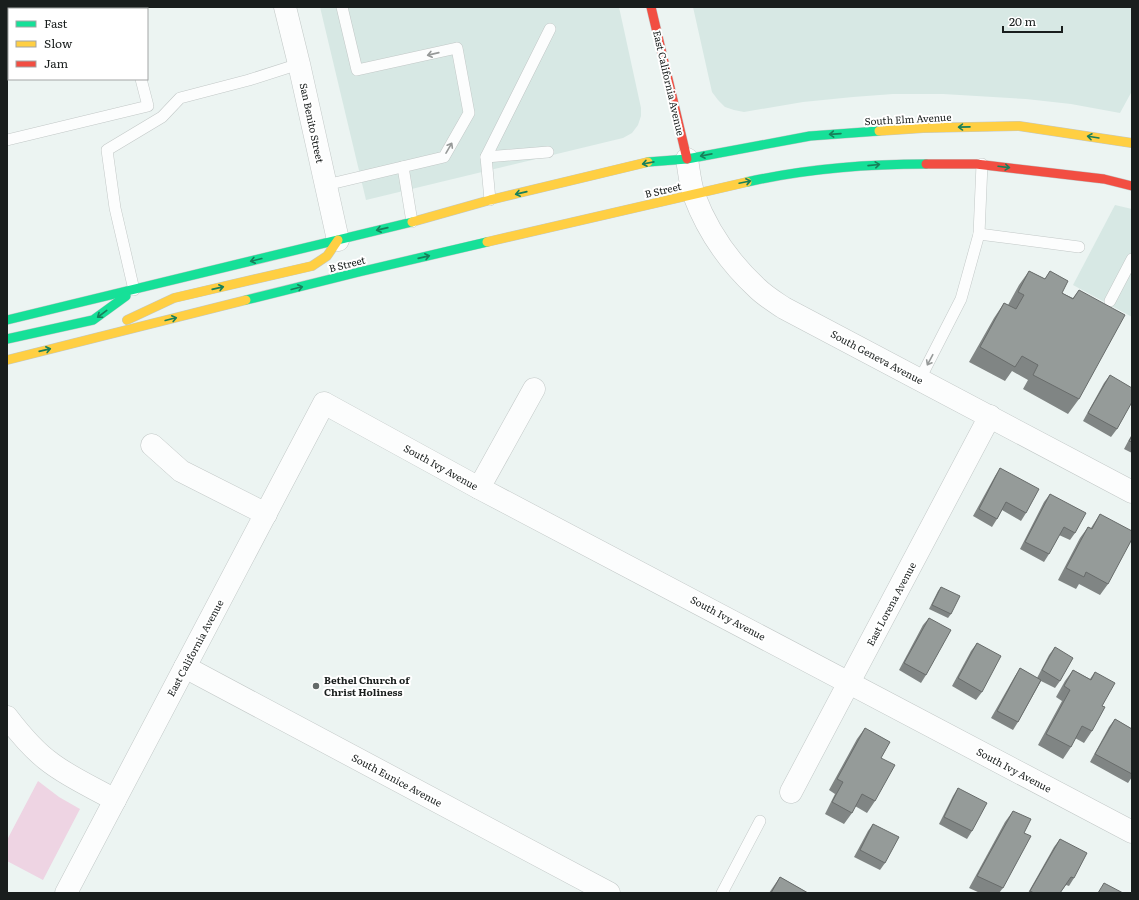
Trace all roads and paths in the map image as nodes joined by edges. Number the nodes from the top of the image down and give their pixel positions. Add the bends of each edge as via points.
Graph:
1 (285, 7) edge
2 (342, 7) edge
3 (651, 7) edge
4 (550, 29) dead end
5 (299, 64) junction
6 (141, 80) edge
7 (7, 140) edge
8 (1132, 143) edge
9 (548, 152) dead end
10 (486, 157) junction
11 (687, 159) junction
12 (982, 164) junction
13 (403, 167) junction
14 (326, 185) junction
15 (1132, 186) edge
16 (694, 194) junction
17 (490, 200) junction
18 (412, 222) junction
19 (979, 234) junction
20 (338, 240) junction
21 (1079, 247) dead end
22 (1132, 259) edge
23 (134, 290) junction
24 (1110, 301) dead end
25 (7, 320) edge
26 (7, 339) edge
27 (78, 342) junction
28 (7, 360) edge
29 (920, 378) junction
30 (534, 389) dead end
31 (324, 404) joint
32 (990, 416) junction
33 (152, 446) dead end
34 (479, 488) junction
35 (1132, 492) edge
36 (266, 514) junction
37 (185, 667) junction
38 (849, 682) junction
39 (7, 717) edge
40 (791, 792) dead end
41 (115, 800) junction
42 (760, 821) dead end
43 (1132, 832) edge
44 (66, 893) edge
45 (609, 893) edge
46 (722, 893) edge

1 - 5 street, San Benito Street
13 -> 2 lane via 444,157 469,113 456,48 357,70
3 - 11 main road, East California Avenue
4 - 10 lane
5 - 14 street, San Benito Street
5 - 23 lane via 180,98 162,117 107,150 115,208
6 - 7 lane via 148,106
8 -> 11 main road, South Elm Avenue via 1019,126 923,128 810,136
9 - 10 lane
10 - 17 lane
11 - 16 street, South Geneva Avenue
11 -> 17 main road via 648,162
12 -> 15 main road via 1104,178
16 -> 12 main road via 777,176 882,164
12 - 19 lane
13 - 14 lane
13 - 18 lane
14 - 20 street, San Benito Street
27 -> 16 main road, B Street via 359,272
16 - 29 street, South Geneva Avenue via 716,239 758,289 784,308
17 - 18 main road
18 -> 20 main road
19 - 21 lane
19 -> 29 lane via 961,299
20 -> 23 main road
27 -> 20 main road via 174,298 312,266 322,261
22 - 24 lane
23 - 25 main road
23 -> 26 main road via 93,320
28 -> 27 main road, B Street
29 - 32 street, South Geneva Avenue
30 - 34 street
31 - 34 street, South Ivy Avenue
31 - 36 street, East California Avenue
32 - 35 street, South Geneva Avenue
32 - 38 street, East Lorena Avenue
33 - 36 street via 181,471
34 - 38 street, South Ivy Avenue
36 - 37 street, East California Avenue
37 - 41 street, East California Avenue
37 - 45 street, South Eunice Avenue
38 - 40 street, East Lorena Avenue
38 - 43 street, South Ivy Avenue
39 - 41 street via 19,734 52,764
41 - 44 street, East California Avenue
42 - 46 lane

